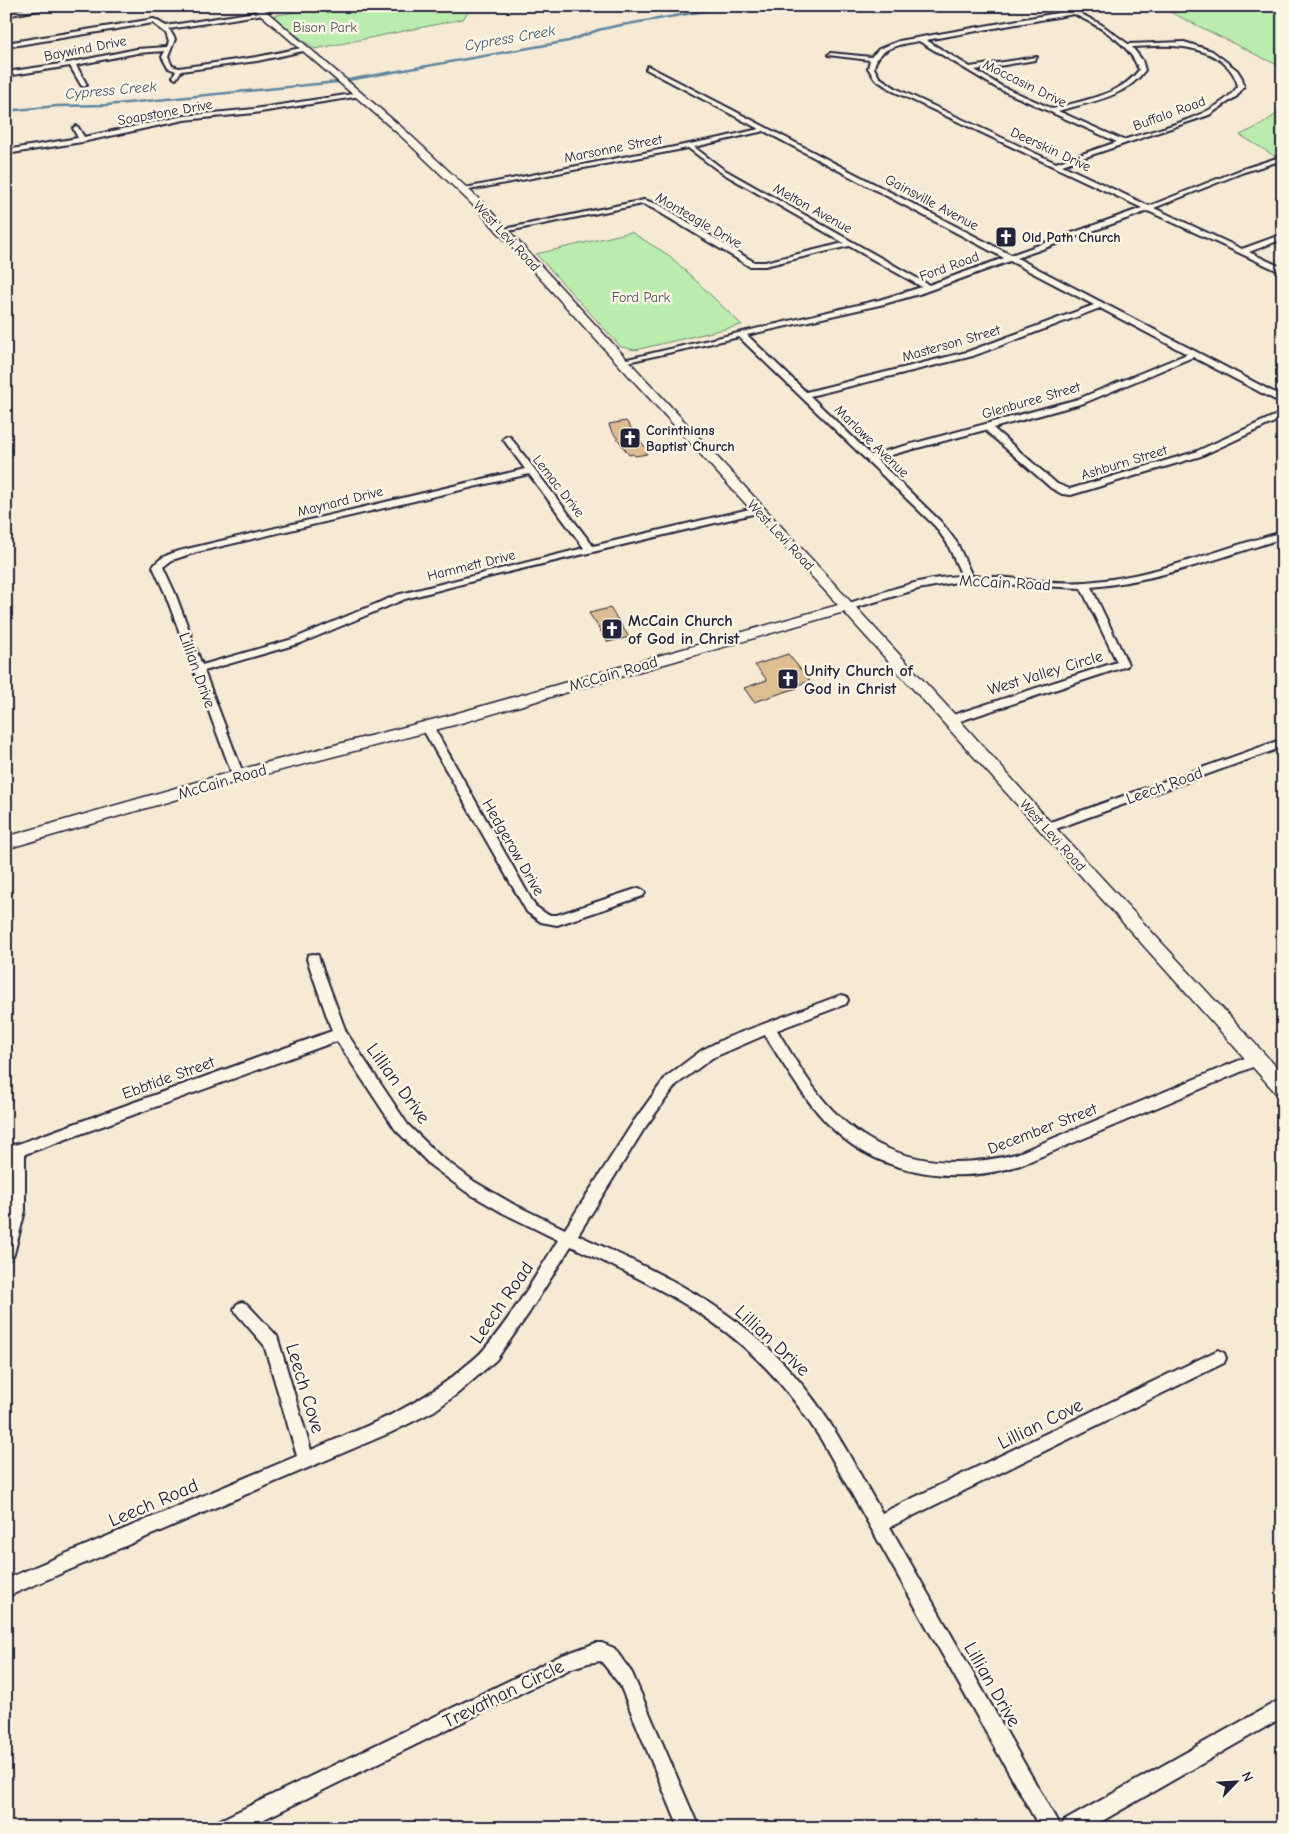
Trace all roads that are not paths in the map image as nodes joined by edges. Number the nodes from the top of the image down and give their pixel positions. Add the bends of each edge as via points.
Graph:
1 (56, 6) edge
2 (1064, 6) edge
3 (259, 10) edge
4 (1075, 12) junction
5 (6, 14) edge
6 (165, 28) junction
7 (919, 38) junction
8 (6, 46) edge
9 (1125, 46) junction
10 (168, 49) junction
11 (308, 51) junction
12 (831, 54) dead end
13 (1035, 58) dead end
14 (257, 59) junction
15 (873, 59) junction
16 (72, 64) junction
17 (262, 66) dead end
18 (648, 68) dead end
19 (969, 69) junction
20 (180, 70) junction
21 (6, 74) edge
22 (176, 77) dead end
23 (84, 85) dead end
24 (359, 95) junction
25 (1052, 111) junction
26 (76, 128) dead end
27 (765, 129) junction
28 (82, 140) junction
29 (1124, 143) junction
30 (689, 146) junction
31 (6, 152) edge
32 (1283, 158) edge
33 (1056, 165) junction
34 (464, 189) junction
35 (1149, 208) junction
36 (503, 230) junction
37 (1283, 236) edge
38 (851, 243) junction
39 (1242, 252) junction
40 (1011, 257) junction
41 (1283, 271) edge
42 (928, 287) junction
43 (1101, 305) junction
44 (741, 334) junction
45 (1194, 354) junction
46 (622, 361) junction
47 (804, 395) junction
48 (1283, 401) edge
49 (1283, 415) edge
50 (987, 427) junction
51 (507, 439) dead end
52 (870, 458) junction
53 (530, 471) junction
54 (758, 510) junction
55 (1283, 535) edge
56 (590, 549) junction
57 (159, 564) joint
58 (968, 578) junction
59 (1085, 585) junction
60 (847, 607) junction
61 (198, 669) junction
62 (951, 720) junction
63 (427, 726) junction
64 (1283, 743) edge
65 (238, 776) junction
66 (1046, 828) junction
67 (6, 843) edge
68 (639, 893) dead end
69 (313, 959) dead end
70 (841, 1000) dead end
71 (768, 1028) junction
72 (340, 1034) junction
73 (1257, 1059) junction
74 (1283, 1087) edge
75 (12, 1151) edge
76 (568, 1238) junction
77 (6, 1254) edge
78 (242, 1310) dead end
79 (1218, 1358) dead end
80 (306, 1459) junction
81 (879, 1523) junction
82 (6, 1588) edge
83 (1283, 1707) edge
84 (226, 1828) edge
85 (689, 1828) edge
86 (1051, 1828) edge
87 (1071, 1828) edge

1 - 5 street
2 - 4 street
3 - 6 street
3 - 11 street, West Levi Road
4 - 7 street
4 - 9 street via 1102,26
6 - 8 street via 154,20
6 - 10 street via 172,40
7 - 15 street via 891,45
7 - 19 street, Moccasin Drive
9 - 25 street via 1140,62 1142,70 1136,80 1116,91
9 - 29 street, Buffalo Road via 1178,44 1196,47 1230,65 1242,84 1235,95 1209,114
10 - 16 street, Baywind Drive via 135,51
10 - 20 street via 166,60 170,66
11 - 14 street via 285,58
11 - 24 street, West Levi Road
12 - 15 street
13 - 19 street
14 - 17 street
14 - 20 street
15 - 33 street, Deerskin Drive via 873,73 887,86
16 - 21 street, Baywind Drive
16 - 23 street
18 - 27 street, Gainsville Avenue
19 - 25 street, Moccasin Drive
20 - 22 street
24 - 28 street, Soapstone Drive via 254,112 179,119
24 - 34 street, West Levi Road
25 - 29 street, Moccasin Drive
26 - 28 street
27 - 30 street, Marsonne Street
27 - 40 street, Gainsville Avenue
28 - 31 street, Soapstone Drive
29 - 33 street, Buffalo Road
30 - 34 street, Marsonne Street
30 - 38 street, Melton Avenue via 714,166
32 - 35 street, Ford Road
33 - 35 street, Deerskin Drive
34 - 36 street, West Levi Road
35 - 39 street, Deerskin Drive
35 - 40 street, Ford Road
36 - 38 street, Monteagle Drive via 644,202 752,264 766,264
36 - 46 street, West Levi Road
37 - 39 street
38 - 42 street, Melton Avenue
39 - 41 street, Deerskin Drive
40 - 42 street, Ford Road
40 - 43 street, Gainsville Avenue
42 - 44 street, Ford Road via 881,302
43 - 45 street, Gainsville Avenue
43 - 47 street, Masterson Street via 970,354
44 - 46 street, Ford Road
44 - 47 street, Marlowe Avenue
45 - 48 street, Gainsville Avenue
45 - 50 street, Glenburee Street via 1079,402
46 - 54 street, West Levi Road
47 - 52 street, Marlowe Avenue
49 - 50 street, Ashburn Street via 1201,453 1071,492 1054,486
50 - 52 street, Glenburee Street
51 - 53 street, Lemac Drive
52 - 58 street, Marlowe Avenue via 938,524 952,543
53 - 56 street, Lemac Drive
53 - 57 street, Maynard Drive via 194,550
54 - 56 street, Hammett Drive via 662,535
54 - 60 street, West Levi Road
55 - 59 street, McCain Road via 1147,576
56 - 61 street, Hammett Drive via 392,600 298,641
57 - 61 street, Lillian Drive
58 - 59 street, McCain Road
58 - 60 street, McCain Road via 941,581
59 - 62 street, West Valley Circle via 1123,664
60 - 62 street, West Levi Road
60 - 63 street, McCain Road
61 - 65 street, Lillian Drive
62 - 66 street, West Levi Road
63 - 65 street, McCain Road
63 - 68 street, Hedgerow Drive via 531,909 545,919 557,920
64 - 66 street, Leech Road
65 - 67 street, McCain Road
66 - 73 street, West Levi Road
69 - 72 street, Lillian Drive
70 - 71 street, Leech Road
71 - 73 street, December Street via 821,1107 849,1133 882,1154 946,1170 978,1169 1018,1160
71 - 76 street, Leech Road via 707,1054 672,1082 638,1125
72 - 75 street, Ebbtide Street
72 - 76 street, Lillian Drive via 402,1128 425,1150 450,1172 489,1198
73 - 74 street, West Levi Road
75 - 77 street via 18,1211
76 - 80 street, Leech Road via 511,1328 468,1376 404,1418
76 - 81 street, Lillian Drive via 699,1303 747,1338 782,1372 810,1406
78 - 80 street, Leech Cove via 271,1341
79 - 81 street, Lillian Cove
80 - 82 street, Leech Road
81 - 86 street, Lillian Drive
83 - 87 street
84 - 85 street, Trevathan Circle via 566,1662 592,1652 604,1652 614,1658 626,1679

